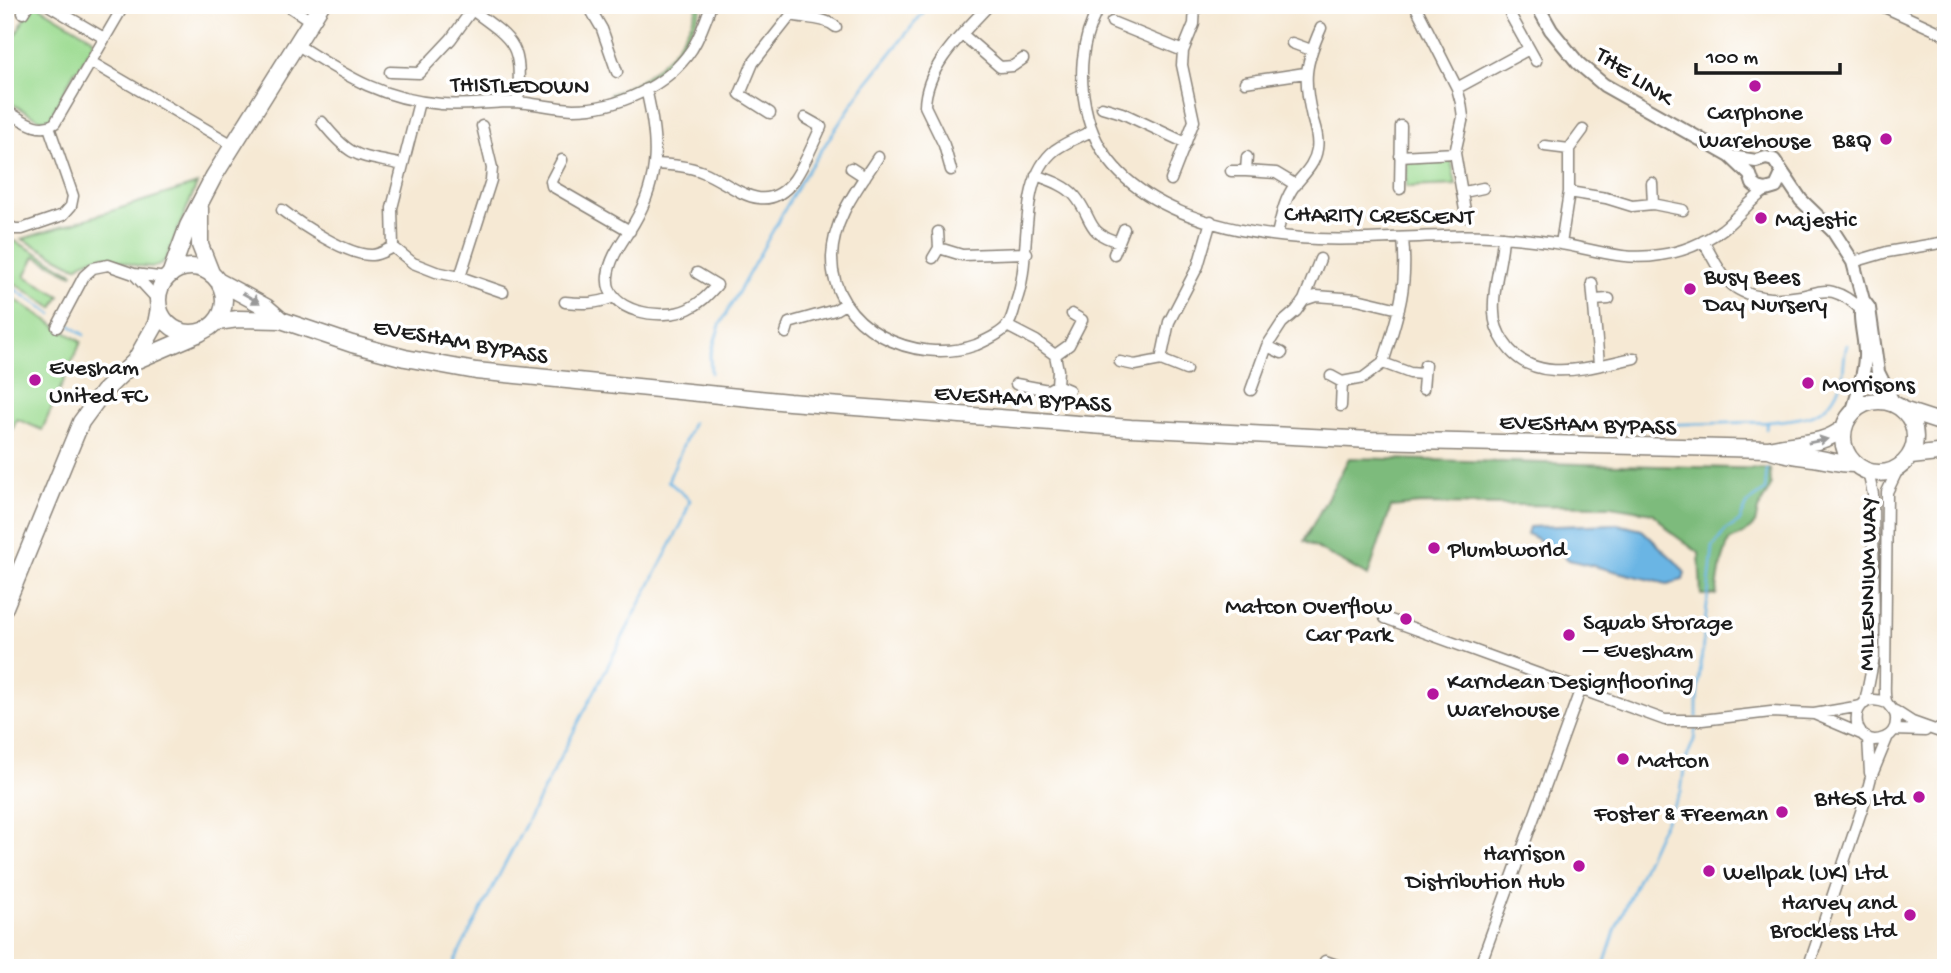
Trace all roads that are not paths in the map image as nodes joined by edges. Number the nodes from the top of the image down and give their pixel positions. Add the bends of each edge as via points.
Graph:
1 (48, 5) edge
2 (124, 5) edge
3 (287, 5) edge
4 (321, 5) edge
5 (588, 5) edge
6 (711, 5) edge
7 (989, 5) edge
8 (1100, 5) edge
9 (1195, 5) edge
10 (1415, 5) edge
11 (1537, 5) edge
12 (1880, 5) edge
13 (791, 10) edge
14 (1511, 16) dead end
15 (311, 21) junction
16 (1112, 22) dead end
17 (836, 27) dead end
18 (1321, 29) dead end
19 (962, 34) junction
20 (1946, 34) edge
21 (104, 38) junction
22 (1292, 43) dead end
23 (296, 44) junction
24 (1311, 50) junction
25 (1529, 50) junction
26 (1183, 51) junction
27 (1023, 59) dead end
28 (1536, 61) dead end
29 (91, 62) junction
30 (390, 72) dead end
31 (617, 72) dead end
32 (1305, 73) junction
33 (1245, 82) dead end
34 (1457, 88) junction
35 (646, 89) junction
36 (419, 102) junction
37 (518, 102) junction
38 (1102, 107) dead end
39 (5, 110) edge
40 (771, 113) dead end
41 (805, 118) dead end
42 (322, 122) dead end
43 (482, 126) dead end
44 (1401, 126) dead end
45 (49, 127) junction
46 (1583, 130) dead end
47 (1092, 131) junction
48 (1186, 143) junction
49 (233, 145) junction
50 (1545, 146) dead end
51 (1569, 149) junction
52 (1455, 153) junction
53 (1400, 156) junction
54 (1730, 156) junction
55 (878, 157) dead end
56 (1247, 157) dead end
57 (562, 160) dead end
58 (1756, 161) junction
59 (656, 164) junction
60 (403, 165) junction
61 (851, 168) dead end
62 (951, 170) dead end
63 (1231, 171) dead end
64 (1246, 171) junction
65 (1782, 174) junction
66 (1036, 175) junction
67 (865, 177) junction
68 (1171, 180) dead end
69 (1751, 180) junction
70 (1652, 183) dead end
71 (1296, 185) junction
72 (1483, 188) dead end
73 (1771, 189) junction
74 (1400, 190) dead end
75 (1464, 192) junction
76 (1569, 192) junction
77 (1751, 200) junction
78 (1801, 200) junction
79 (1653, 204) junction
80 (200, 205) junction
81 (282, 210) dead end
82 (1683, 210) dead end
83 (1466, 216) dead end
84 (1211, 221) junction
85 (5, 223) edge
86 (1124, 229) dead end
87 (630, 231) junction
88 (938, 232) dead end
89 (1277, 235) junction
90 (1503, 237) junction
91 (1403, 238) junction
92 (1703, 241) junction
93 (1119, 242) junction
94 (1946, 242) edge
95 (1561, 244) junction
96 (393, 247) junction
97 (939, 248) junction
98 (1027, 253) junction
99 (1114, 254) dead end
100 (933, 258) dead end
101 (1320, 260) dead end
102 (1853, 262) junction
103 (697, 273) dead end
104 (134, 274) junction
105 (168, 276) junction
106 (215, 277) junction
107 (460, 277) junction
108 (1592, 283) dead end
109 (503, 292) dead end
110 (614, 297) junction
111 (1609, 299) dead end
112 (1304, 300) junction
113 (1594, 300) junction
114 (565, 302) dead end
115 (158, 304) junction
116 (845, 304) junction
117 (1862, 304) junction
118 (1399, 309) junction
119 (1072, 314) dead end
120 (281, 320) junction
121 (217, 322) junction
122 (1007, 326) junction
123 (57, 327) dead end
124 (202, 332) junction
125 (786, 333) dead end
126 (1267, 346) junction
127 (1282, 353) dead end
128 (1055, 355) junction
129 (1634, 358) dead end
130 (1161, 360) junction
131 (135, 362) junction
132 (1120, 362) dead end
133 (1383, 363) junction
134 (1599, 364) junction
135 (1186, 370) dead end
136 (1331, 376) dead end
137 (1342, 382) junction
138 (1016, 384) dead end
139 (1057, 384) junction
140 (1423, 389) dead end
141 (1069, 390) dead end
142 (1251, 390) dead end
143 (1341, 406) dead end
144 (1899, 407) junction
145 (1852, 413) junction
146 (1946, 424) edge
147 (1844, 428) junction
148 (1769, 449) junction
149 (1946, 452) edge
150 (1911, 456) junction
151 (1861, 468) junction
152 (1898, 469) junction
153 (5, 607) edge
154 (1385, 618) dead end
155 (1581, 688) junction
156 (1887, 703) junction
157 (1863, 704) junction
158 (1895, 711) junction
159 (1814, 714) junction
160 (1891, 733) junction
161 (1944, 733) edge
162 (1865, 736) junction
163 (1871, 776) junction
164 (1325, 961) dead end
165 (1345, 968) edge
166 (1479, 968) edge
167 (1808, 968) edge

1 - 21 street
2 - 21 street
3 - 15 street
4 - 15 main road
5 - 31 street
6 - 35 street, THISTLEDOWN via 691,51
7 - 19 street
8 - 47 street, CHARITY CRESCENT via 1089,28 1081,69
9 - 26 street via 1194,24
10 - 34 street
11 - 54 street, THE LINK via 1578,63 1604,85
12 - 20 street
13 - 17 street
13 - 40 street via 753,63 740,94
14 - 25 street
15 - 23 main road
16 - 26 street
18 - 24 street
19 - 27 street via 1000,67
19 - 62 street via 934,74 925,99
21 - 29 street
22 - 24 street
23 - 36 street, THISTLEDOWN via 376,91
23 - 49 main road
24 - 32 street
25 - 28 street
25 - 34 street
26 - 48 street via 1194,121
29 - 45 street
29 - 49 street
30 - 37 street via 419,73 472,10 509,38 517,52
32 - 33 street
32 - 71 street via 1317,149 1311,167
34 - 52 street via 1463,117
35 - 37 street, THISTLEDOWN via 595,107
35 - 59 street via 655,130
36 - 37 street, THISTLEDOWN
36 - 60 street
38 - 48 street
39 - 45 street via 34,127
41 - 59 street via 821,127 794,180 772,195 754,198 706,173
42 - 60 street via 352,154
43 - 107 street via 491,180
44 - 53 street
45 - 85 street via 73,196 71,206 63,215 22,229
46 - 51 street
47 - 66 street via 1054,151
47 - 84 street, CHARITY CRESCENT via 1104,155 1145,194
48 - 68 street
49 - 80 main road
50 - 51 street
51 - 76 street
52 - 53 street
52 - 75 street
53 - 74 street
54 - 58 street, THE LINK
54 - 69 street, THE LINK
55 - 67 street
56 - 64 street
57 - 87 street via 552,186
58 - 65 street, THE LINK via 1774,160
58 - 69 street
59 - 87 street
60 - 96 street via 392,208
61 - 67 street
63 - 64 street
64 - 71 street via 1276,173
65 - 73 street
65 - 78 street, THE LINK
66 - 93 street via 1066,188 1099,235
66 - 98 street
67 - 116 street via 844,209 833,245 833,271
69 - 73 street, THE LINK
69 - 77 street
70 - 79 street
71 - 89 street via 1283,208
72 - 75 street
73 - 77 street, CHARITY CRESCENT
73 - 78 street, THE LINK
75 - 83 street
76 - 79 street via 1632,206
76 - 95 street
77 - 92 street, CHARITY CRESCENT via 1723,229
78 - 102 street, THE LINK via 1833,231
79 - 82 street
80 - 105 main road
80 - 106 main road via 200,245
81 - 96 street via 312,232 363,254 379,254
84 - 89 street, CHARITY CRESCENT
84 - 130 street via 1198,266 1169,322
86 - 93 street
87 - 110 street via 617,249 608,277
88 - 97 street
89 - 91 street, CHARITY CRESCENT
90 - 91 street, CHARITY CRESCENT
90 - 95 street, CHARITY CRESCENT
90 - 134 street via 1494,315 1508,348 1543,369 1562,371
91 - 118 street via 1405,272
92 - 95 street, CHARITY CRESCENT via 1670,253 1636,257
92 - 117 street via 1730,284 1742,291 1783,298 1835,292
93 - 99 street
94 - 102 street
96 - 107 street via 413,263
97 - 98 street via 962,255
97 - 100 street
98 - 122 street
101 - 112 street
102 - 117 street, THE LINK
103 - 110 street via 717,285 687,310 654,314 625,306
104 - 105 street
104 - 115 street
104 - 123 street via 108,265 93,268
105 - 106 main road via 193,267
105 - 115 main road
106 -> 120 main road, EVESHAM BYPASS
106 - 121 main road via 225,302
107 - 109 street
108 - 113 street
110 - 114 street via 586,304
111 - 113 street
112 - 118 street via 1315,296 1357,299
112 - 126 street
113 - 134 street
115 - 124 main road via 170,327 191,334
115 - 131 main road via 156,324
116 - 122 street via 875,333 924,350 968,347
116 - 125 street via 789,323
117 - 144 street, THE LINK via 1869,308 1878,372
117 - 145 street, THE LINK via 1865,356
118 - 133 street
119 - 128 street via 1082,320 1069,345
120 - 121 main road, EVESHAM BYPASS
120 - 148 main road, EVESHAM BYPASS via 405,358 476,371 789,402 1089,426 1331,438
121 - 124 main road
122 - 128 street
124 - 131 main road
126 - 127 street
126 - 142 street
128 - 139 street
129 - 134 street
130 - 132 street via 1135,365
130 - 135 street
131 - 153 main road via 103,392 81,422
133 - 137 street via 1363,378
133 - 140 street via 1410,373 1424,370
136 - 137 street
137 - 143 street
138 - 139 street via 1048,390
139 - 141 street
144 - 145 main road via 1875,401
144 - 146 main road
144 - 150 main road via 1915,428
145 - 147 main road
148 -> 147 main road, EVESHAM BYPASS via 1820,442
147 - 151 main road via 1844,445
148 - 151 main road, EVESHAM BYPASS
149 - 150 main road
150 - 152 main road
151 - 152 main road via 1888,473
151 - 157 street, MILLENNIUM WAY via 1872,494 1874,657
152 - 156 street, MILLENNIUM WAY via 1886,492
154 - 155 street
155 - 159 street via 1665,720 1772,712
155 - 166 street
156 - 157 street, MILLENNIUM WAY
156 - 158 street, MILLENNIUM WAY
157 - 159 street
157 - 162 street, MILLENNIUM WAY via 1856,722
158 - 160 street, MILLENNIUM WAY
158 - 161 street
159 - 162 street
160 - 161 street
160 - 162 street via 1876,740
160 - 163 street, MILLENNIUM WAY
162 - 163 street, MILLENNIUM WAY
163 - 167 street, MILLENNIUM WAY
164 - 165 street

